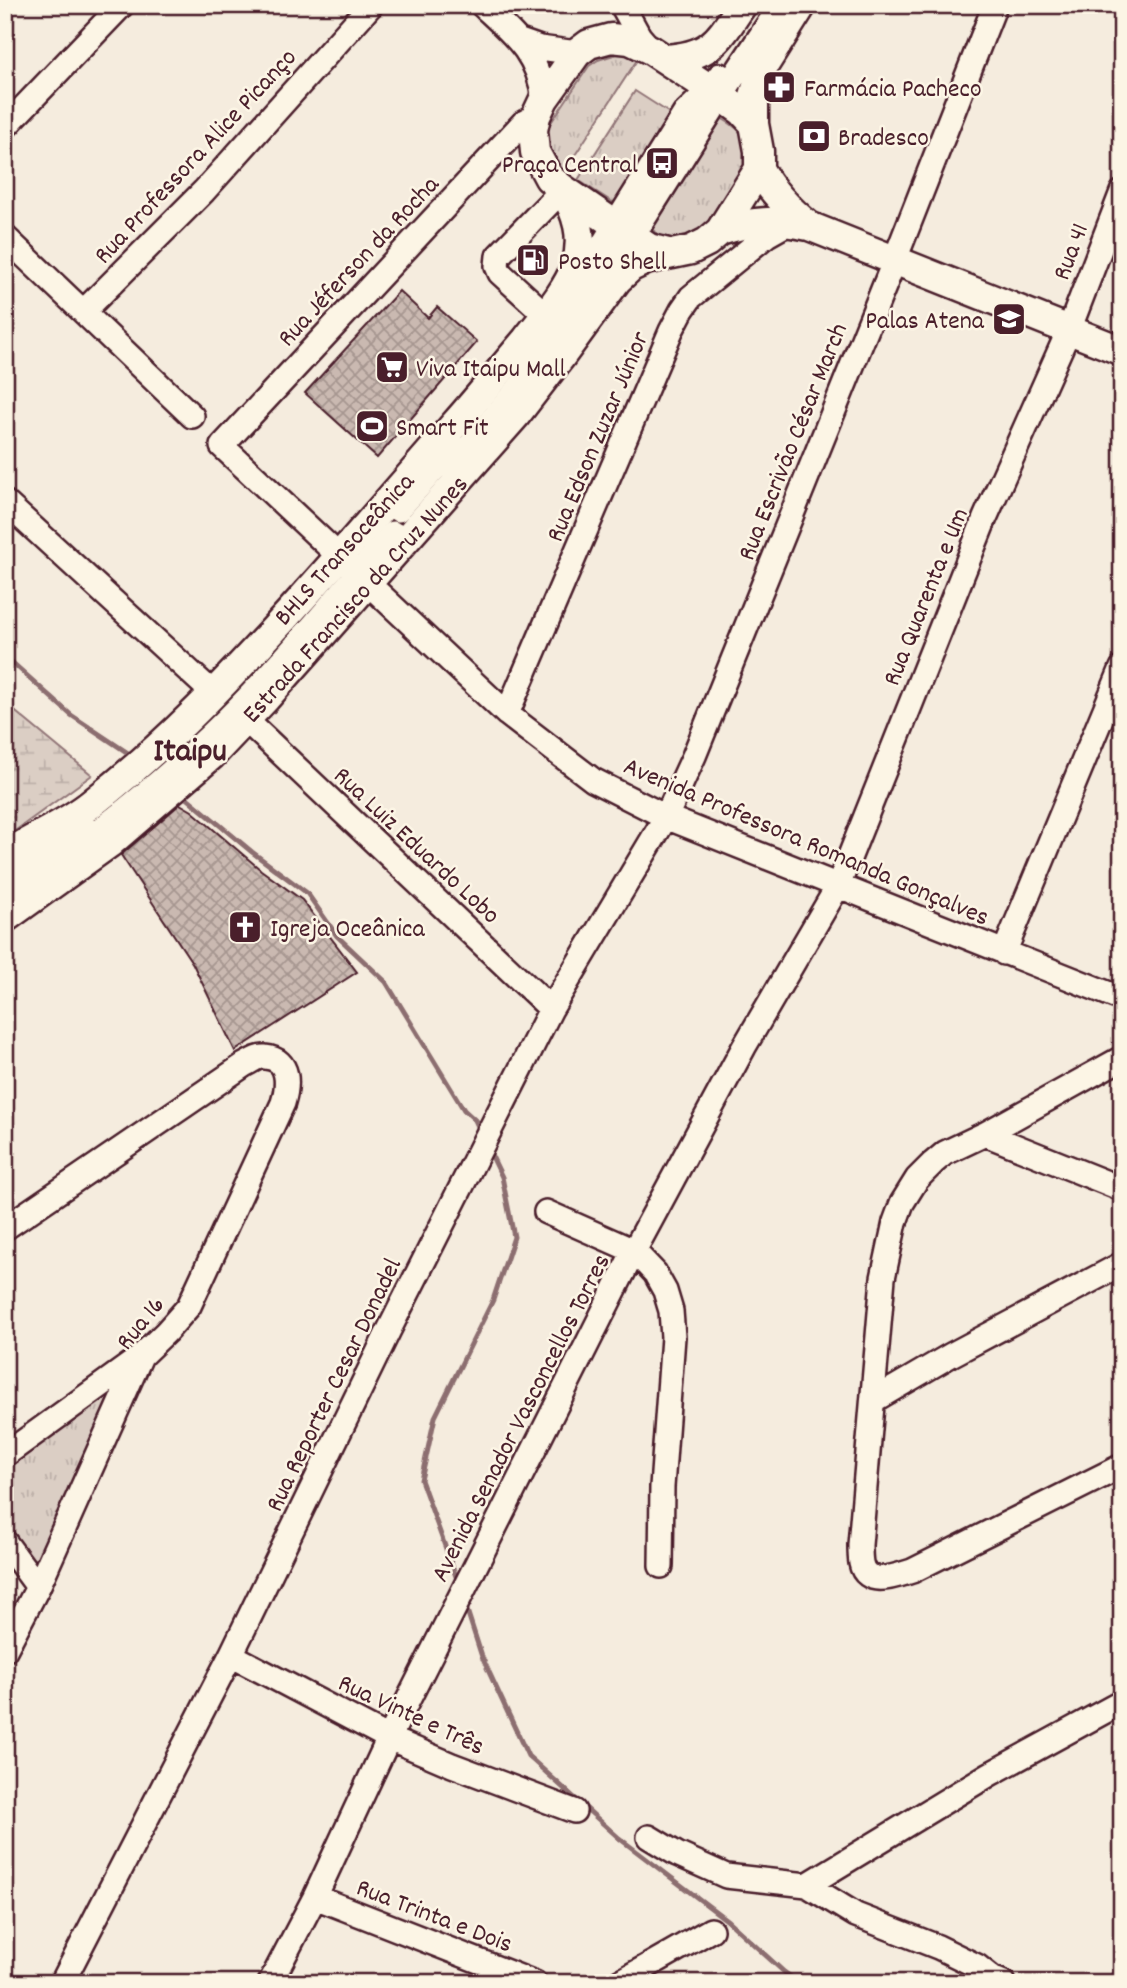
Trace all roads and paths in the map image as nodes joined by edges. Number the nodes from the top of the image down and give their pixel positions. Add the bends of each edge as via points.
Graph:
1 (122, 5) edge
2 (372, 5) edge
3 (482, 5) edge
4 (622, 5) edge
5 (742, 5) edge
6 (765, 5) edge
7 (781, 5) edge
8 (802, 5) edge
9 (995, 5) edge
10 (520, 41) junction
11 (577, 53) junction
12 (658, 55) junction
13 (715, 93) junction
14 (540, 108) junction
15 (754, 124) junction
16 (5, 127) edge
17 (759, 169) junction
18 (563, 190) junction
19 (1122, 192) edge
20 (799, 224) junction
21 (624, 230) junction
22 (720, 231) junction
23 (5, 237) edge
24 (672, 254) junction
25 (894, 260) junction
26 (84, 311) junction
27 (546, 315) junction
28 (1069, 330) junction
29 (1122, 351) edge
30 (192, 416) dead end
31 (222, 446) joint
32 (5, 502) edge
33 (353, 570) junction
34 (1122, 668) edge
35 (214, 694) junction
36 (507, 714) junction
37 (246, 720) junction
38 (666, 817) junction
39 (5, 856) edge
40 (5, 874) edge
41 (838, 886) junction
42 (5, 899) edge
43 (5, 918) edge
44 (1004, 953) junction
45 (1122, 999) edge
46 (551, 1009) junction
47 (1122, 1058) edge
48 (985, 1134) junction
49 (1122, 1189) edge
50 (546, 1212) dead end
51 (5, 1228) edge
52 (634, 1251) junction
53 (1122, 1264) edge
54 (141, 1356) junction
55 (873, 1400) junction
56 (5, 1455) edge
57 (1122, 1466) edge
58 (5, 1542) edge
59 (661, 1566) dead end
60 (38, 1587) junction
61 (5, 1650) edge
62 (231, 1655) junction
63 (1122, 1702) edge
64 (389, 1738) junction
65 (574, 1811) dead end
66 (649, 1837) dead end
67 (807, 1885) junction
68 (315, 1897) junction
69 (711, 1930) dead end
70 (996, 1981) edge
71 (62, 1983) edge
72 (270, 1983) edge
73 (535, 1983) edge
74 (618, 1983) edge

1 - 16 street
2 - 26 street, Rua Professora Alice Picanço via 204,191
3 - 10 street
4 - 12 street via 639,36
5 - 12 main road via 719,39 702,52 683,58
6 - 13 street, BHLS Transoceânica
7 - 13 street, BHLS Transoceânica
8 - 15 main road via 762,67 754,96
9 - 25 street, Rua Escrivão César March
10 - 11 street
10 - 14 street via 542,84
11 - 12 main road via 611,38 630,40
11 - 14 main road
12 - 13 main road
13 - 15 main road
13 - 21 street, BHLS Transoceânica
14 - 18 main road via 533,130 535,152
14 - 31 street, Rua Jéferson da Rocha
15 - 17 main road
17 - 20 main road
17 - 22 main road
18 - 21 main road
18 - 27 main road, Estrada Francisco da Cruz Nunes via 574,208 580,250 568,282
18 - 27 street via 498,256 500,273
19 - 28 street, Rua 41
20 - 22 main road via 764,221
20 - 25 main road
20 - 36 street, Rua Edson Zuzar Júnior via 767,234 682,310
21 - 24 main road via 649,248
21 - 33 street, BHLS Transoceânica via 482,415
22 - 24 main road, Estrada Francisco da Cruz Nunes via 691,250
23 - 26 street
24 - 33 main road, Estrada Francisco da Cruz Nunes via 631,267 617,280 516,415
25 - 28 main road
25 - 38 street, Rua Escrivão César March
26 - 30 street
27 - 33 main road, Estrada Francisco da Cruz Nunes via 478,397
28 - 29 main road
28 - 41 street, Rua Quarenta e Um via 985,518
31 - 33 street, Avenida Professora Romanda Gonçalves
32 - 35 street
33 - 35 main road, Estrada Francisco da Cruz Nunes
33 - 36 street, Avenida Professora Romanda Gonçalves
33 - 37 main road, Estrada Francisco da Cruz Nunes
33 - 40 street, BHLS Transoceânica via 171,756 74,834
33 - 42 street, BHLS Transoceânica via 223,723 98,832
34 - 44 street
35 - 39 main road, Estrada Francisco da Cruz Nunes via 92,804
36 - 38 street, Avenida Professora Romanda Gonçalves via 593,780
37 - 43 main road, Estrada Francisco da Cruz Nunes via 111,842
37 - 46 street, Rua Luiz Eduardo Lobo
38 - 41 street, Avenida Professora Romanda Gonçalves
38 - 46 street, Rua Reporter Cesar Donadel
41 - 44 street, Avenida Professora Romanda Gonçalves
41 - 52 street, Avenida Senador Vasconcellos Torres via 744,1046
44 - 45 street, Avenida Professora Romanda Gonçalves
46 - 62 street, Rua Reporter Cesar Donadel
47 - 48 street
48 - 49 street
48 - 55 street via 945,1153 917,1179 902,1203 884,1278
50 - 52 street
51 - 54 street, Rua 16 via 244,1065 263,1056 283,1066 288,1079 283,1103 189,1306
52 - 59 street via 655,1273 671,1311
52 - 64 street, Avenida Senador Vasconcellos Torres
53 - 55 street
54 - 56 street
54 - 60 street, Rua 16
55 - 57 street via 860,1554 864,1572 878,1579 912,1571
58 - 60 street
60 - 61 street, Rua 16
62 - 64 street, Rua Vinte e Três
62 - 71 street, Rua Reporter Cesar Donadel
63 - 67 street via 990,1774
64 - 65 street, Rua Vinte e Três
64 - 68 street, Avenida Senador Vasconcellos Torres
66 - 67 street via 726,1876
67 - 70 street via 856,1915 977,1966
68 - 72 street, Avenida Senador Vasconcellos Torres
68 - 73 street, Rua Trinta e Dois
69 - 74 street

